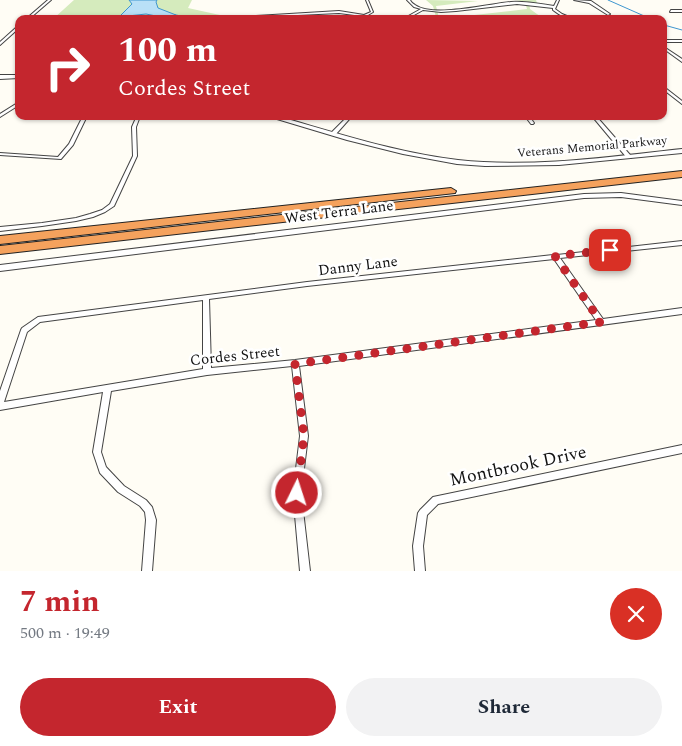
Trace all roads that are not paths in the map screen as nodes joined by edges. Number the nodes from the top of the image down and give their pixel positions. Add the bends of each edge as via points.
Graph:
1 (50, 0) edge
2 (367, 0) edge
3 (408, 0) edge
4 (497, 0) edge
5 (558, 0) edge
6 (575, 0) edge
7 (505, 4) junction
8 (554, 7) junction
9 (422, 10) junction
10 (671, 11) dead end
11 (682, 11) edge
12 (293, 13) joint
13 (609, 14) dead end
14 (32, 15) edge
15 (269, 15) edge
16 (358, 15) edge
17 (367, 15) edge
18 (412, 15) edge
19 (562, 15) edge
20 (15, 30) edge
21 (682, 41) edge
22 (667, 42) edge
23 (0, 44) edge
24 (667, 50) edge
25 (670, 53) junction
26 (682, 53) edge
27 (682, 61) edge
28 (15, 76) edge
29 (0, 77) edge
30 (667, 90) edge
31 (682, 103) edge
32 (15, 106) edge
33 (0, 116) edge
34 (83, 120) edge
35 (137, 120) edge
36 (284, 120) edge
37 (346, 120) edge
38 (530, 120) edge
39 (597, 120) edge
40 (532, 123) dead end
41 (334, 134) junction
42 (682, 151) edge
43 (0, 154) edge
44 (629, 157) junction
45 (682, 166) edge
46 (682, 174) edge
47 (682, 203) edge
48 (0, 228) edge
49 (0, 238) edge
50 (682, 243) edge
51 (0, 250) edge
52 (555, 256) junction
53 (0, 268) edge
54 (206, 299) junction
55 (682, 311) edge
56 (601, 322) junction
57 (295, 364) junction
58 (208, 372) junction
59 (108, 388) junction
60 (0, 403) edge
61 (0, 406) edge
62 (682, 449) edge
63 (148, 571) edge
64 (305, 571) edge
65 (420, 571) edge

1 - 14 street
2 - 17 street via 372,12
3 - 9 street via 412,6
4 - 7 street
5 - 8 street
6 - 13 street via 590,2
7 - 8 street
7 - 9 street via 445,11
8 - 19 street
9 - 18 street
10 - 11 street
12 - 15 street
12 - 16 street
20 - 23 street
21 - 22 street
24 - 25 street
25 - 26 street
25 - 27 street
28 - 29 street
30 - 31 street
32 - 33 street
34 - 43 street via 71,145 59,158
35 - 48 street via 135,156 108,209 90,216
36 - 41 street, Veterans Memorial Parkway
37 - 41 street
38 - 40 street
39 - 44 street
41 - 44 street, Veterans Memorial Parkway via 403,152 484,164 538,165
42 - 44 street, Veterans Memorial Parkway
45 - 49 highway
46 - 51 highway
47 - 53 street, West Terra Lane via 621,195 584,196
50 - 52 street, Danny Lane
52 - 54 street, Danny Lane via 307,284
52 - 56 street
54 - 58 street
54 - 60 street, Danny Lane via 38,320 24,330
55 - 56 street, Cordes Street
56 - 57 street, Cordes Street
57 - 58 street, Cordes Street
57 - 64 street via 304,436 297,493
58 - 59 street, Cordes Street
59 - 61 street, Cordes Street
59 - 63 street via 97,452 102,470 149,510
62 - 65 street, Montbrook Drive via 436,500 423,514 418,546

